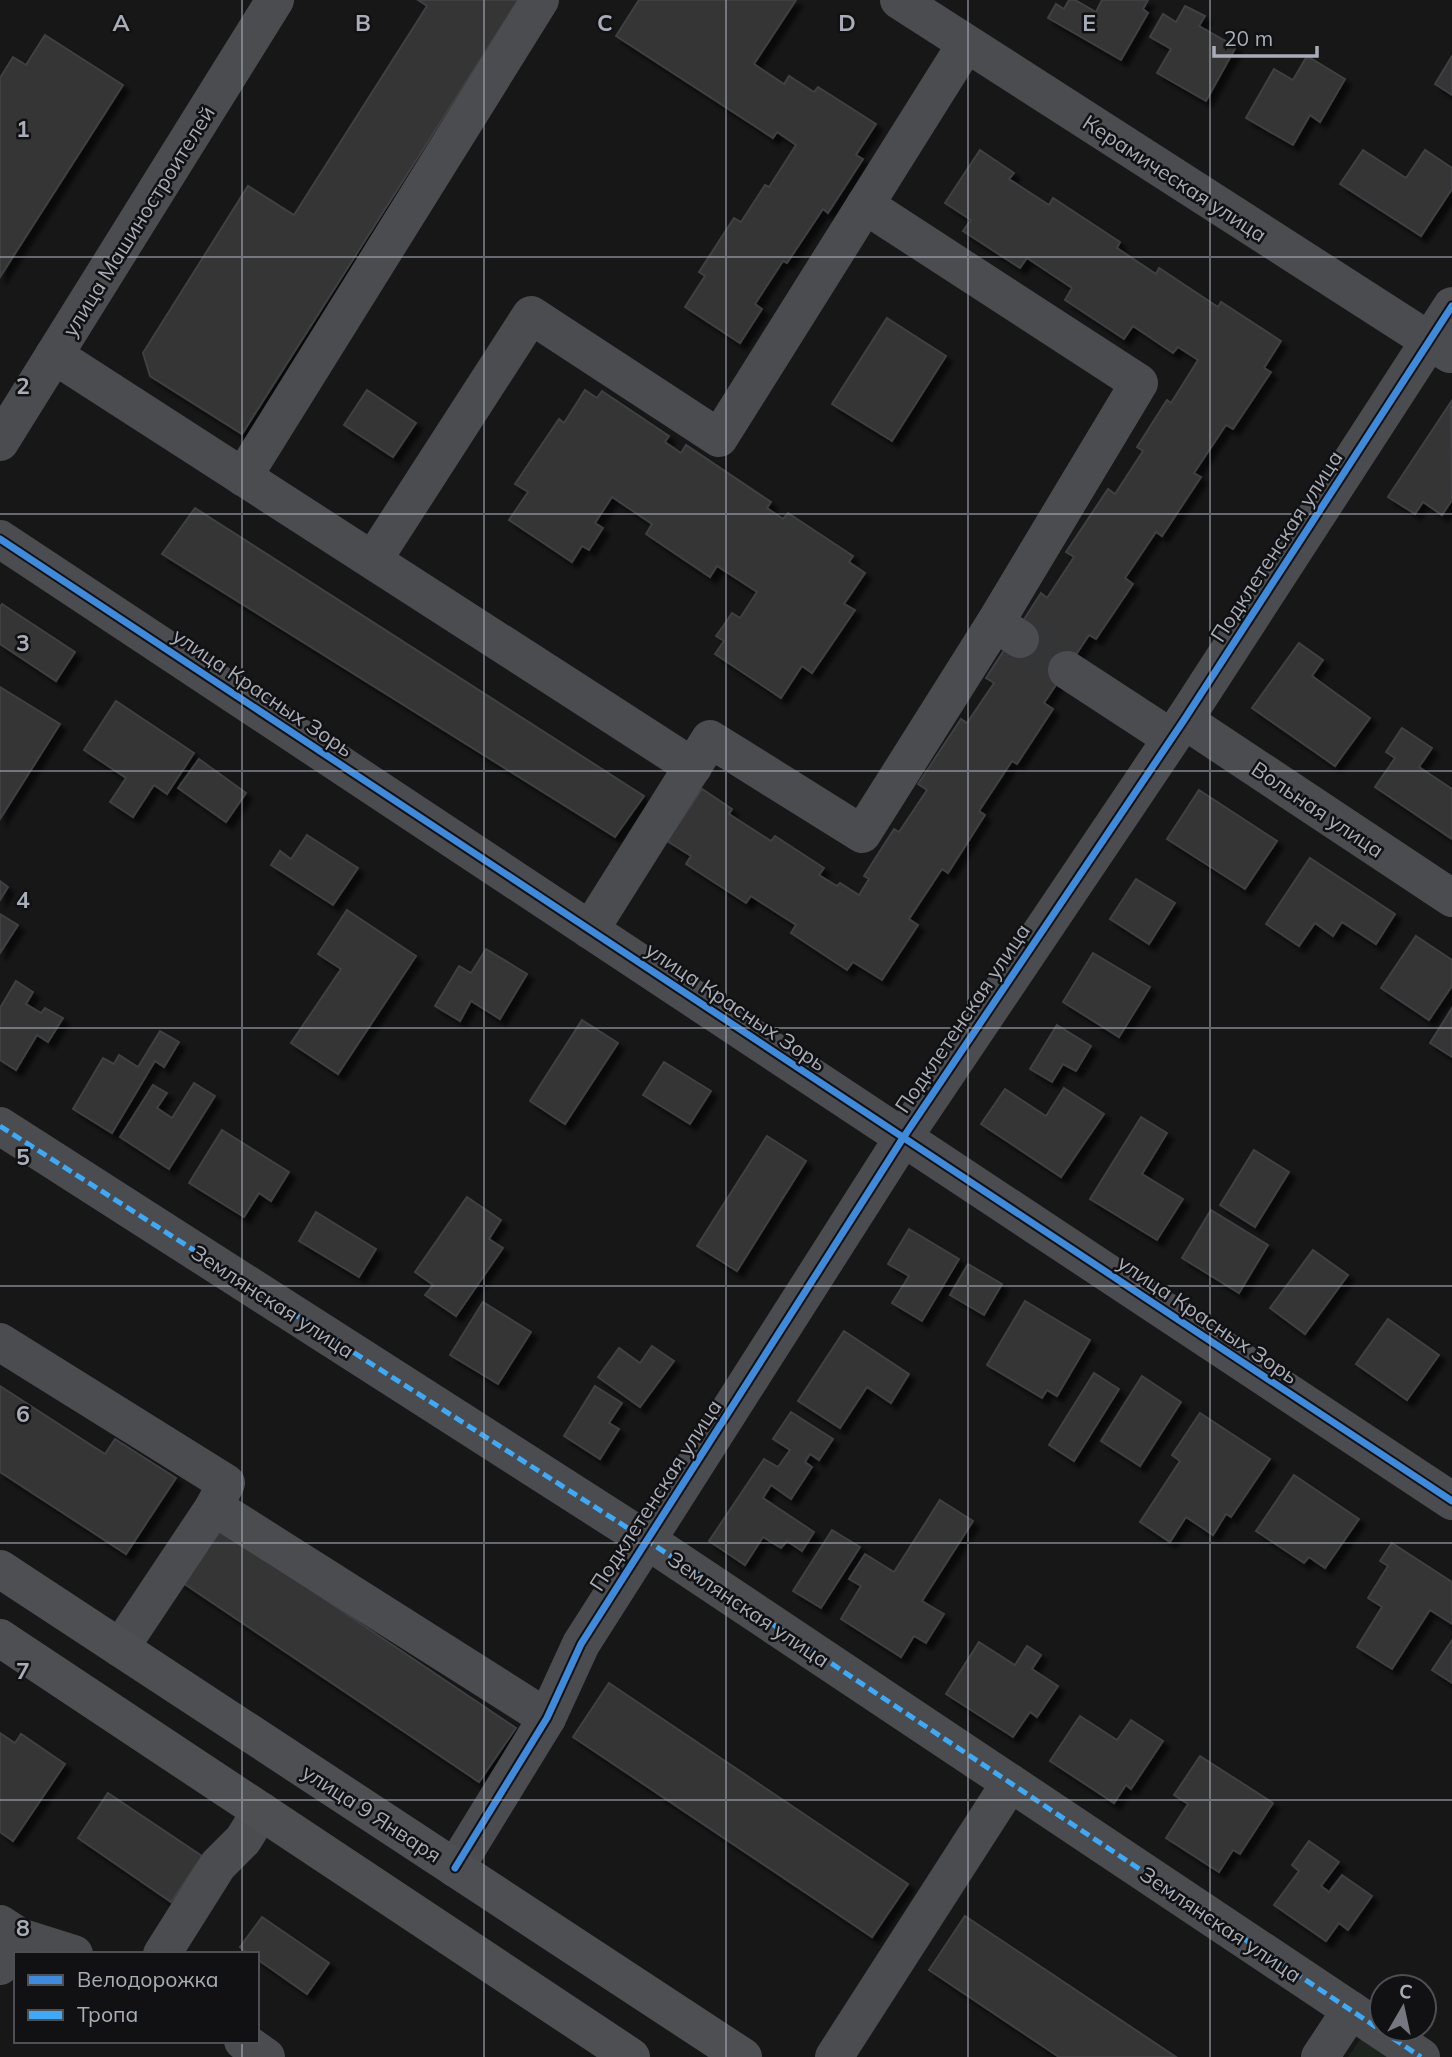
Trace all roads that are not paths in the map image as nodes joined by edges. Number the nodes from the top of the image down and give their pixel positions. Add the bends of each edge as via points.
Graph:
1 (275, 0) edge
2 (540, 0) edge
3 (921, 6) edge
4 (967, 44) junction
5 (866, 205) junction
6 (1452, 306) edge
7 (1441, 348) edge
8 (54, 355) junction
9 (0, 442) edge
10 (243, 477) junction
11 (0, 539) edge
12 (373, 560) junction
13 (1067, 670) tunnel mouth
14 (1177, 729) junction
15 (693, 767) junction
16 (1452, 898) edge
17 (590, 930) junction
18 (0, 1126) edge
19 (903, 1138) junction
20 (0, 1342) edge
21 (1452, 1501) edge
22 (214, 1507) junction
23 (648, 1541) junction
24 (0, 1569) edge
25 (0, 1638) edge
26 (120, 1648) junction
27 (547, 1718) junction
28 (1010, 1783) junction
29 (261, 1811) junction
30 (455, 1868) junction
31 (7, 1942) edge
32 (63, 1952) edge
33 (163, 1952) edge
34 (1351, 2010) junction
35 (246, 2043) edge
36 (267, 2057) edge
37 (631, 2057) edge
38 (743, 2057) edge
39 (834, 2057) edge
40 (1320, 2057) edge
41 (1421, 2057) edge

1 - 8 street, улица Машиностроителей
2 - 10 street
3 - 4 street, Керамическая улица
4 - 5 street
4 - 7 street, Керамическая улица
5 - 12 street via 719,438 531,315
5 - 15 street via 1139,383 1008,631 862,834 710,739
6 - 7 street, Подклетенская улица
7 - 14 street, Подклетенская улица
8 - 9 street, улица Машиностроителей
8 - 10 street
10 - 12 street
11 - 17 street, улица Красных Зорь
12 - 15 street
13 - 14 street, Вольная улица
14 - 16 street, Вольная улица
14 - 19 street, Подклетенская улица
15 - 17 street
17 - 19 street, улица Красных Зорь
18 - 23 street, Землянская улица
19 - 21 street, улица Красных Зорь
19 - 23 street, Подклетенская улица
20 - 22 street via 226,1483
22 - 26 street
22 - 27 street
23 - 27 street, Подклетенская улица via 581,1644
23 - 28 street, Землянская улица
24 - 26 main road, улица 9 Января
25 - 29 main road
26 - 30 main road, улица 9 Января
27 - 30 street, Подклетенская улица
28 - 34 street, Землянская улица
28 - 39 street
29 - 33 street via 243,1840 218,1866
29 - 37 main road
30 - 38 main road, улица 9 Января
31 - 32 street
34 - 40 street
34 - 41 street, Землянская улица
35 - 36 street

